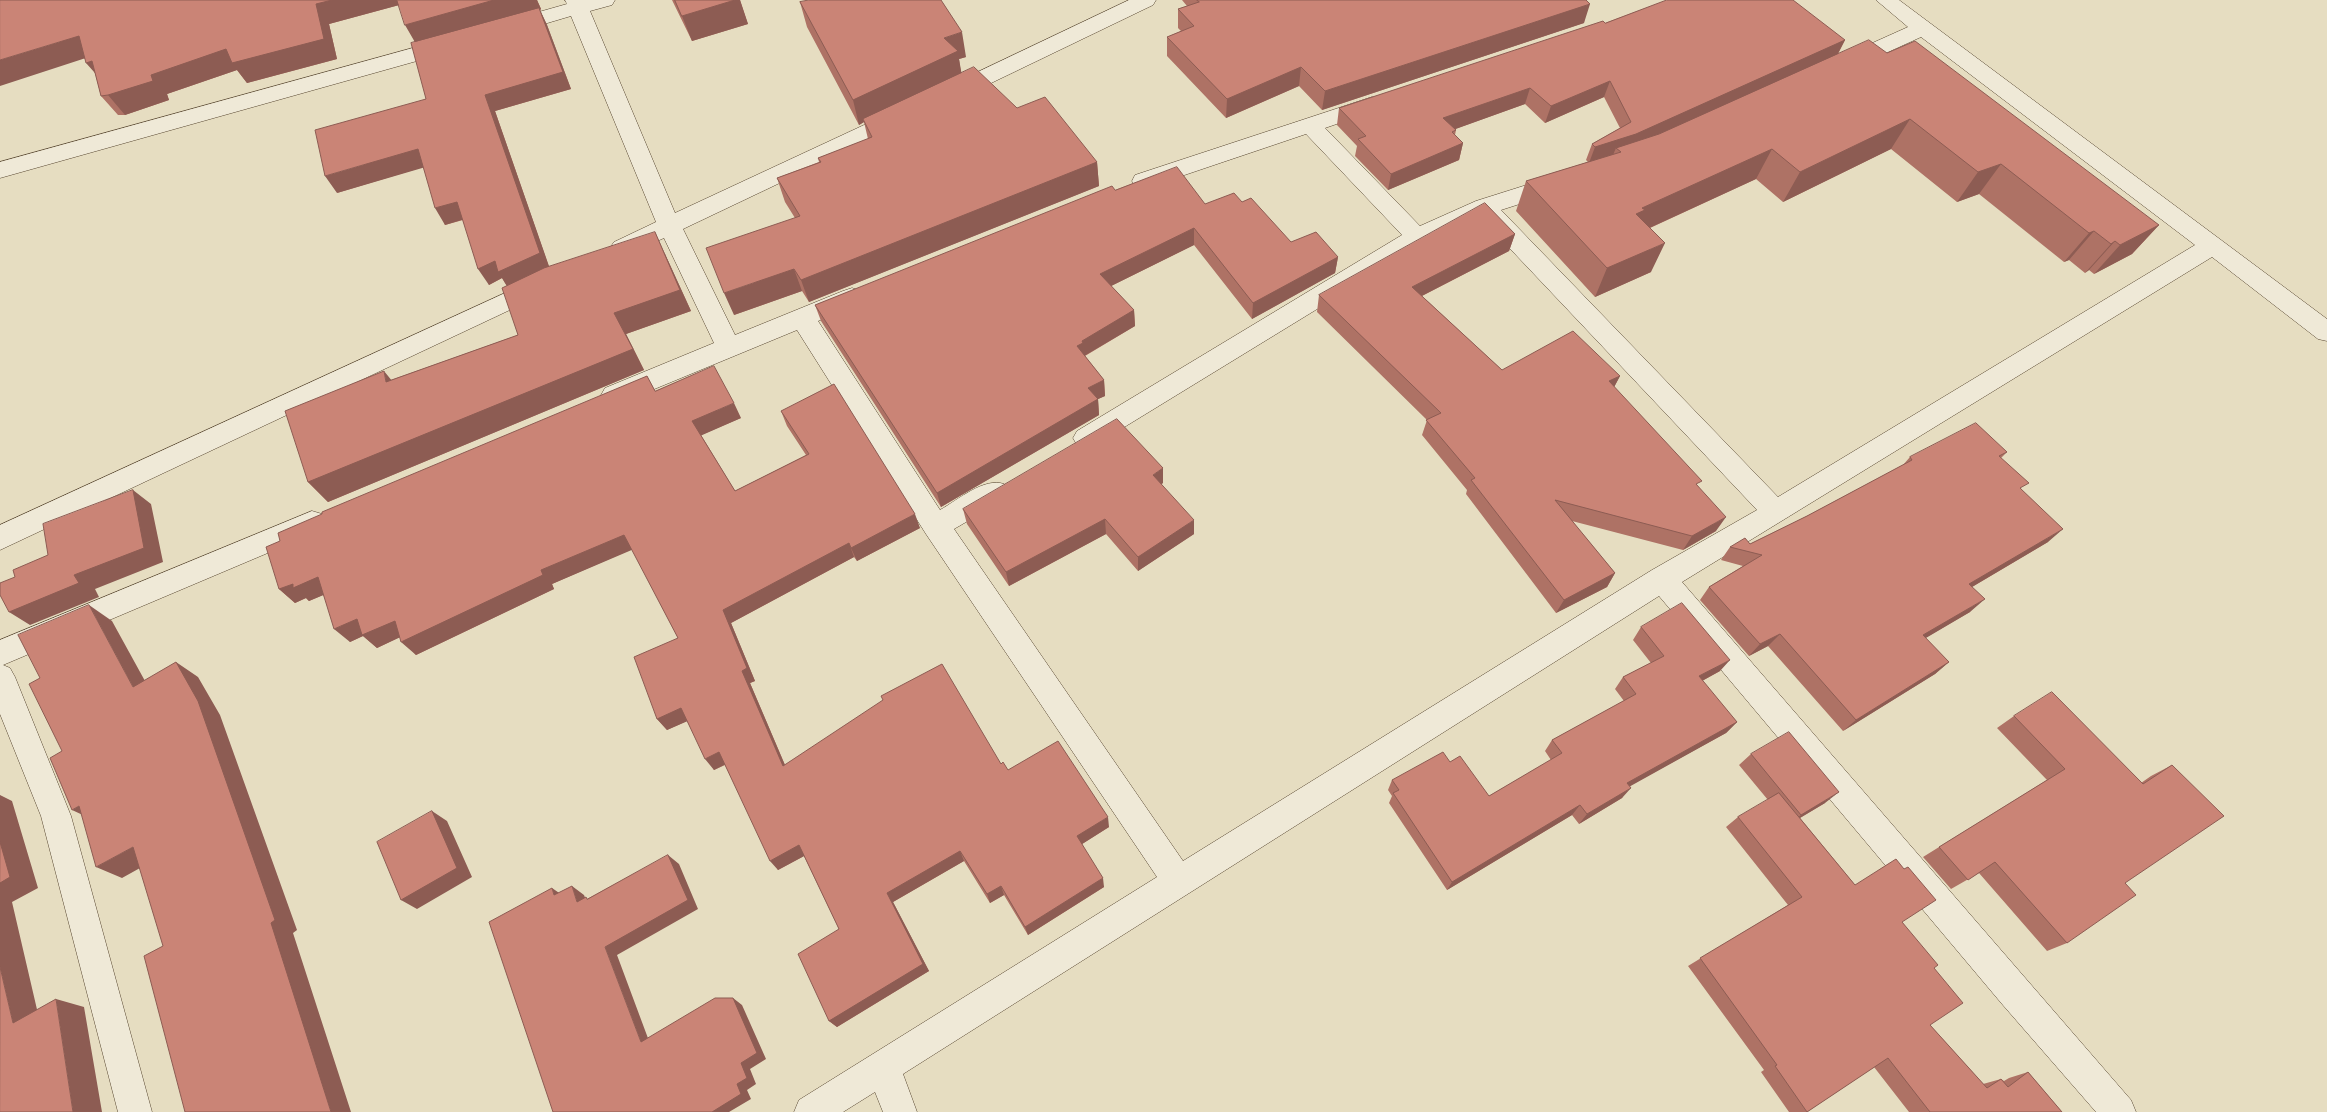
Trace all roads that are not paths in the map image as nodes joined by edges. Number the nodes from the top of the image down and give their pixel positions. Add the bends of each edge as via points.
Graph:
1 (605, 0) edge
2 (1146, 0) edge
3 (1886, 0) edge
4 (577, 4) edge
5 (1923, 28) junction
6 (1828, 72) edge
7 (1393, 97) edge
8 (1310, 125) junction
9 (0, 170) edge
10 (1575, 178) edge
11 (1126, 186) edge
12 (1484, 208) junction
13 (668, 226) junction
14 (1417, 237) junction
15 (2212, 246) junction
16 (598, 259) edge
17 (563, 276) edge
18 (867, 291) edge
19 (802, 317) junction
20 (2327, 332) edge
21 (728, 347) junction
22 (592, 404) edge
23 (1063, 452) edge
24 (1012, 482) edge
25 (337, 512) edge
26 (1776, 512) junction
27 (936, 526) junction
28 (0, 538) edge
29 (1662, 579) junction
30 (0, 653) edge
31 (0, 677) edge
32 (1178, 882) junction
33 (883, 1068) junction
34 (134, 1112) edge
35 (811, 1112) edge
36 (900, 1112) edge
37 (2119, 1112) edge

1 - 4 street
2 - 13 street
3 - 5 street
4 - 9 street via 474,37
4 - 13 street
5 - 6 street
5 - 15 street
7 - 8 street
8 - 11 street
8 - 14 street
10 - 12 street
12 - 14 street
12 - 26 street
13 - 16 street
13 - 21 street
14 - 23 street
15 - 20 street
15 - 26 street
17 - 28 street
18 - 19 street
19 - 21 street
19 - 27 street
21 - 22 street
24 - 27 street
25 - 30 street
26 - 29 street
27 - 32 street
29 - 32 street
29 - 37 street
31 - 34 street via 56,816
32 - 33 street
33 - 35 street
33 - 36 street

